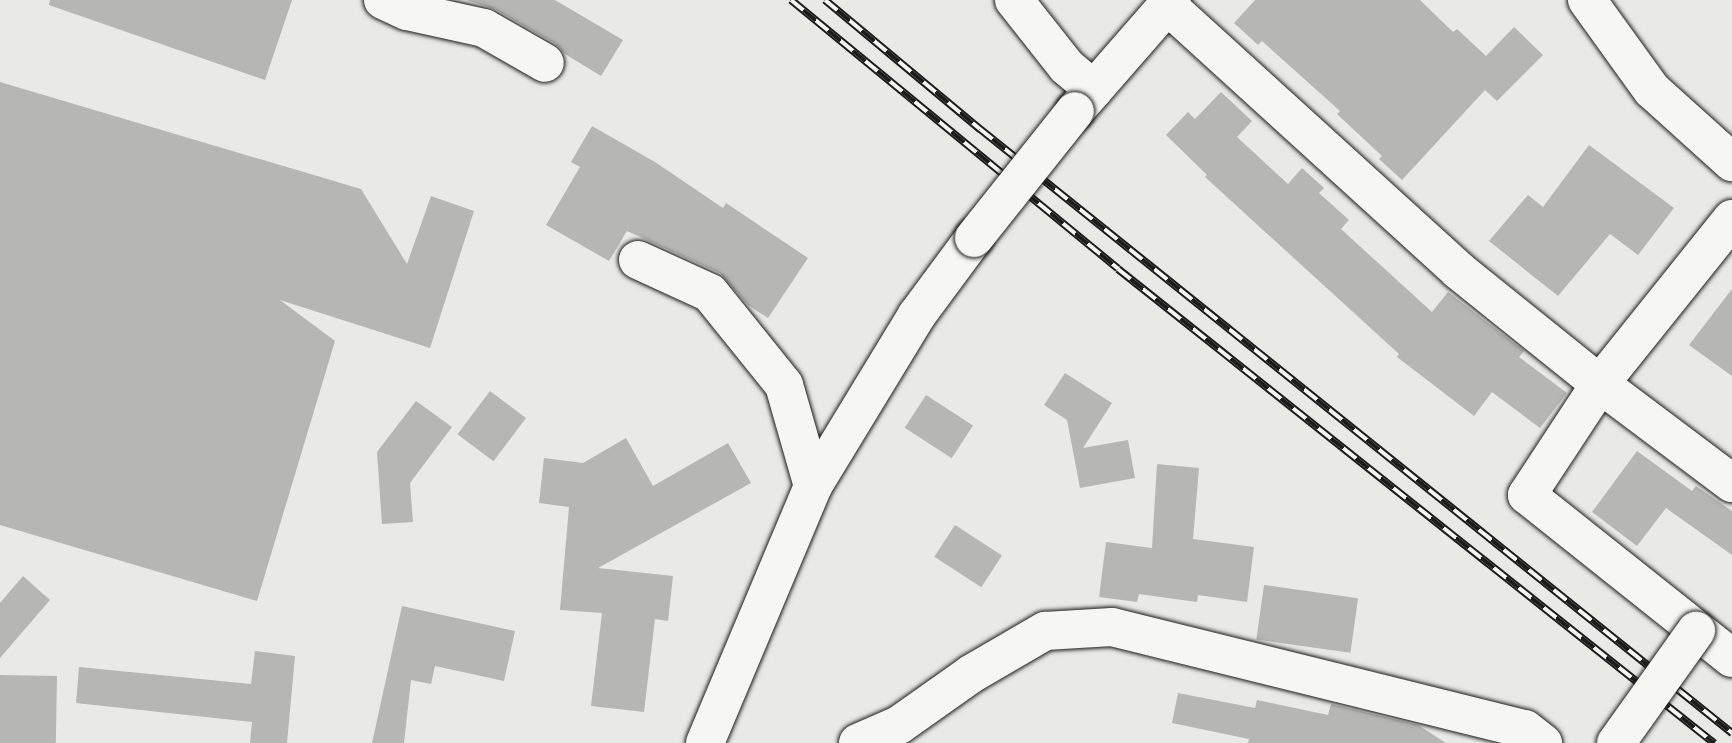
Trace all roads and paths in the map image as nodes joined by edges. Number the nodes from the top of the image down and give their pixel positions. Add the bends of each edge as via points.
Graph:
1 (383, 0) edge
2 (1014, 0) edge
3 (1587, 0) edge
4 (1170, 2) edge
5 (545, 63) dead end
6 (1084, 100) junction
7 (1732, 162) edge
8 (1732, 219) edge
9 (638, 260) dead end
10 (1600, 384) junction
11 (1732, 483) edge
12 (813, 486) junction
13 (1696, 631) junction
14 (1732, 658) edge
15 (705, 743) edge
16 (859, 743) edge
17 (1543, 743) edge
18 (1616, 743) edge

1 - 5 street via 484,28
2 - 6 street via 1067,67
3 - 7 street via 1652,90
4 - 6 street
4 - 10 street via 1458,270
6 - 12 street, bridge via 917,315
8 - 10 street
9 - 12 street via 710,293 784,385
10 - 11 street
10 - 13 street via 1527,495
12 - 15 street
13 - 14 street
13 - 18 street, bridge
16 - 17 street via 899,725 971,674 1045,631 1112,627 1525,729

